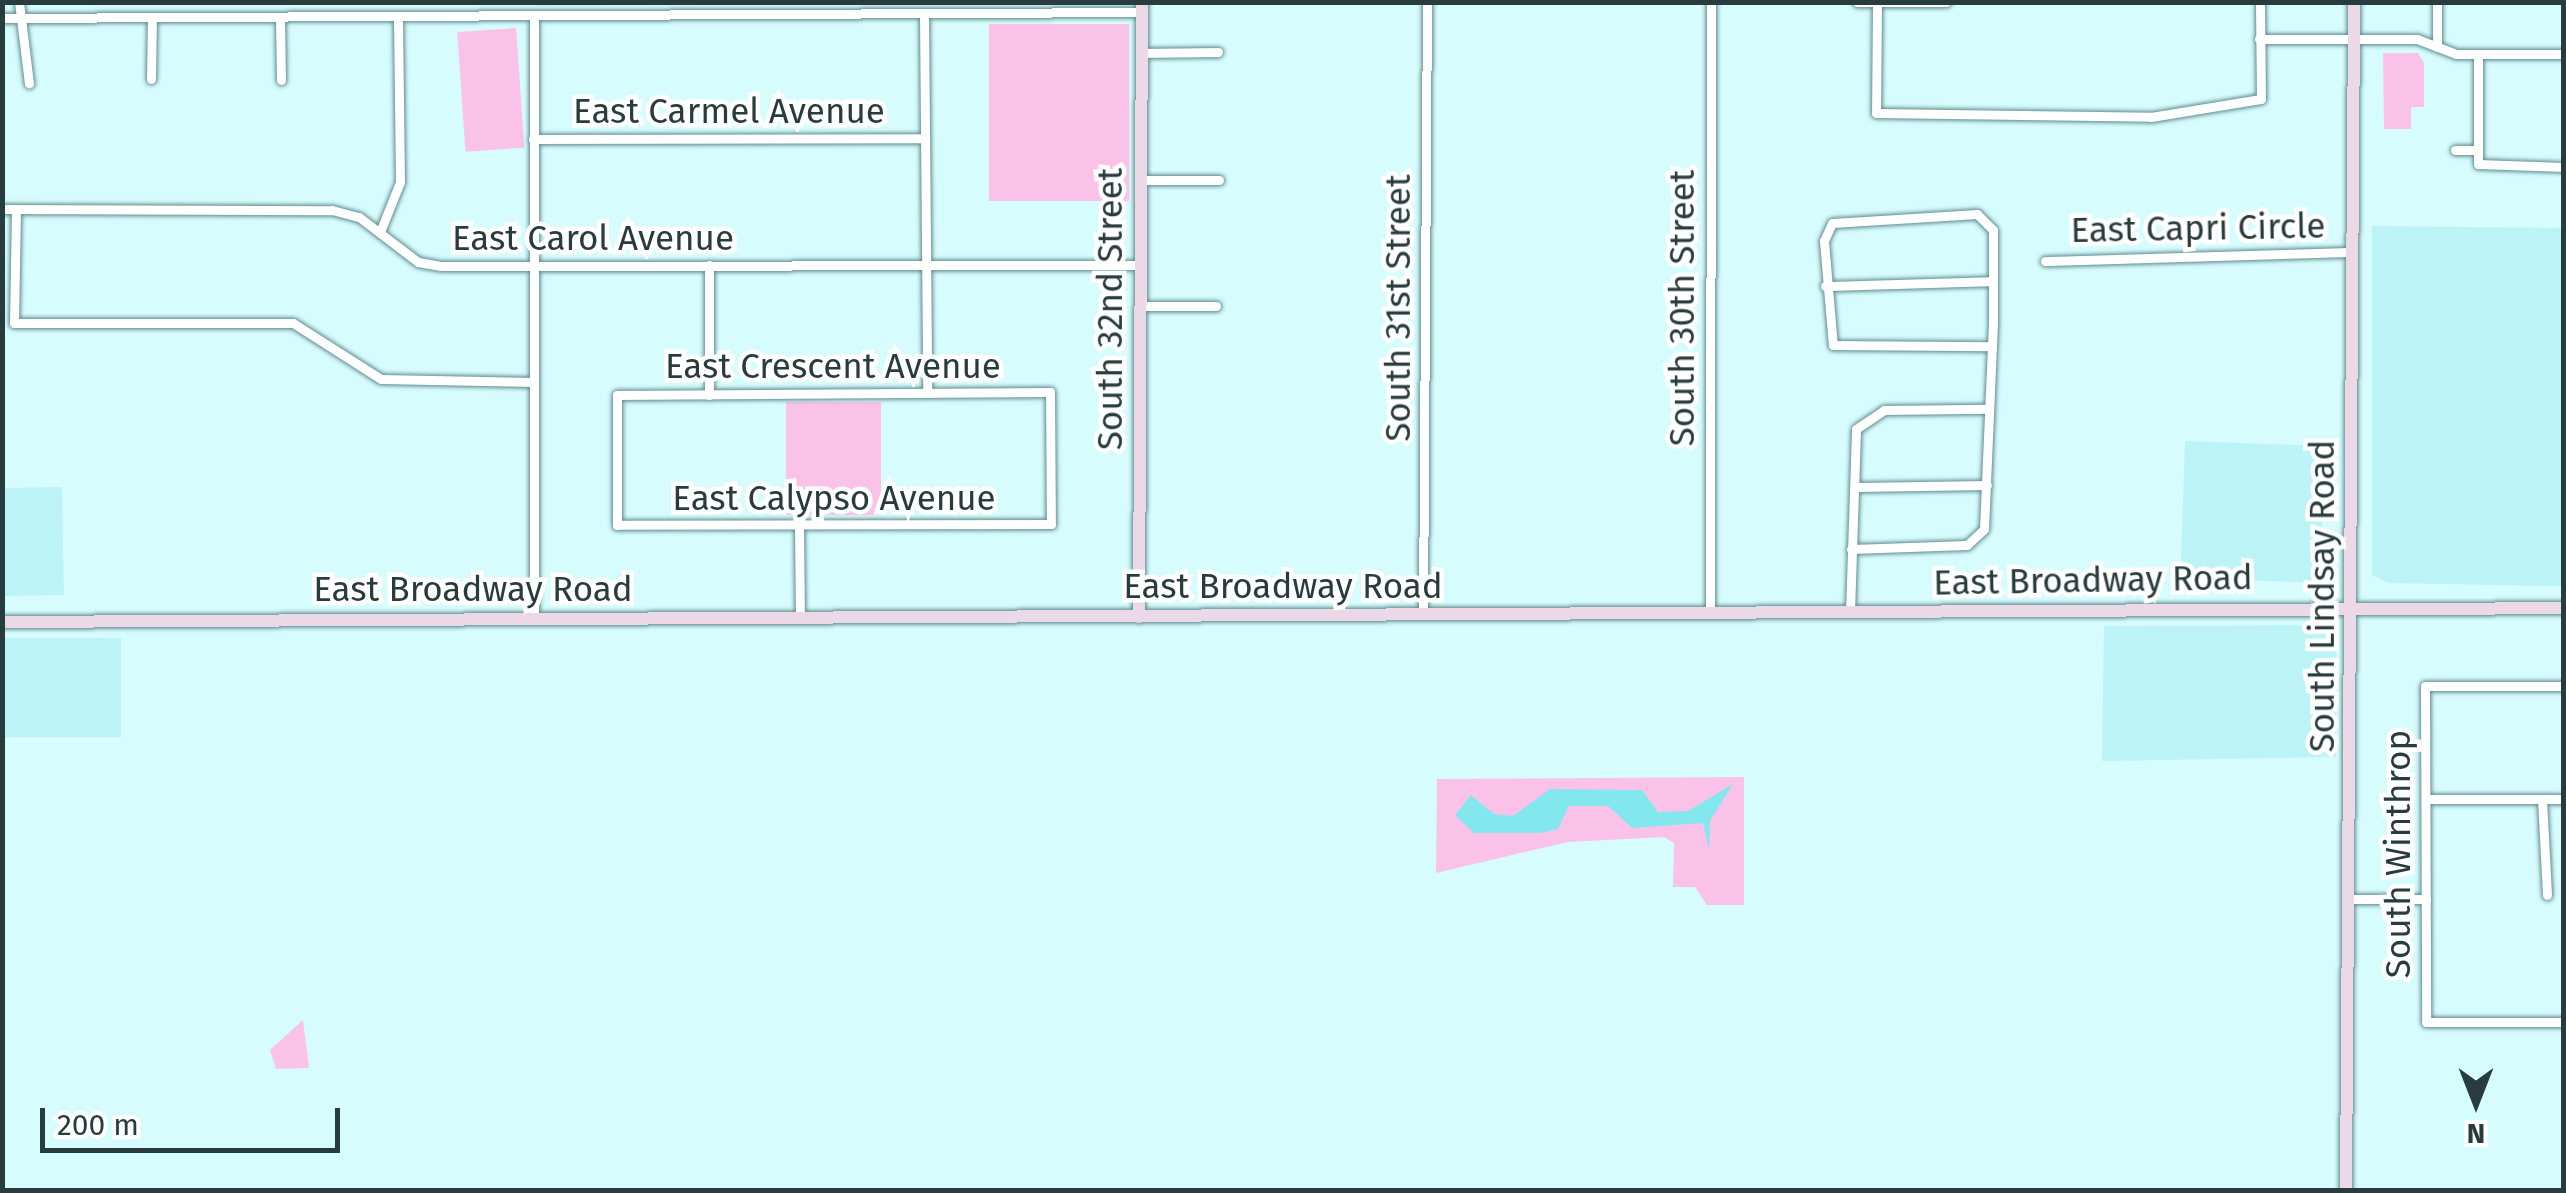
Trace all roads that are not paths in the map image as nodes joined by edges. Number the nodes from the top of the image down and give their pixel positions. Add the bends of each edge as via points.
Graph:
1 (19, 2) edge
2 (171, 2) edge
3 (323, 2) edge
4 (478, 2) edge
5 (1427, 2) edge
6 (1711, 2) edge
7 (1857, 2) edge
8 (1946, 2) edge
9 (2260, 2) edge
10 (2354, 2) edge
11 (2437, 2) edge
12 (1877, 4) edge
13 (1142, 8) edge
14 (924, 14) junction
15 (398, 16) junction
16 (478, 16) junction
17 (534, 16) junction
18 (170, 17) junction
19 (280, 17) junction
20 (323, 17) junction
21 (2, 18) edge
22 (19, 18) junction
23 (152, 18) junction
24 (2354, 38) junction
25 (2259, 39) junction
26 (2437, 47) junction
27 (1218, 52) dead end
28 (1142, 54) junction
29 (2478, 54) junction
30 (2564, 54) edge
31 (151, 79) dead end
32 (281, 80) dead end
33 (29, 83) dead end
34 (925, 138) junction
35 (534, 139) junction
36 (2454, 150) dead end
37 (2478, 150) junction
38 (2564, 167) edge
39 (1141, 180) junction
40 (1219, 180) dead end
41 (2, 209) edge
42 (16, 209) junction
43 (380, 232) junction
44 (2353, 252) junction
45 (2045, 262) dead end
46 (1141, 264) junction
47 (926, 265) junction
48 (534, 266) junction
49 (710, 266) junction
50 (1993, 281) junction
51 (1825, 286) junction
52 (1140, 306) junction
53 (1216, 306) dead end
54 (1992, 346) junction
55 (534, 382) junction
56 (927, 393) junction
57 (709, 394) junction
58 (1988, 409) junction
59 (1987, 484) junction
60 (1857, 487) junction
61 (1051, 524) joint
62 (617, 525) joint
63 (799, 526) junction
64 (1851, 549) junction
65 (2352, 608) junction
66 (2564, 608) edge
67 (1850, 612) junction
68 (1710, 613) junction
69 (1423, 614) junction
70 (1139, 616) junction
71 (534, 618) junction
72 (800, 618) junction
73 (2, 622) edge
74 (2564, 686) edge
75 (2426, 800) junction
76 (2542, 800) junction
77 (2564, 800) edge
78 (2547, 895) dead end
79 (2350, 899) junction
80 (2426, 899) junction
81 (2564, 1022) edge
82 (2346, 1190) edge

1 - 22 street
2 - 18 street
3 - 20 street
4 - 16 street
5 - 69 street, South 31st Street
6 - 68 street, South 30th Street
7 - 12 street
8 - 12 street
9 - 25 street
10 - 24 main road, South Lindsay Road
11 - 26 street
12 - 25 street via 1876,113 2151,117 2261,99
13 - 14 street
13 - 28 main road, South 32nd Street
14 - 17 street
14 - 34 street
15 - 16 street
15 - 20 street
15 - 43 street via 400,182
16 - 17 street
17 - 35 street
18 - 19 street
18 - 23 street
19 - 20 street
19 - 32 street
21 - 22 street
22 - 23 street
22 - 33 street
23 - 31 street
24 - 25 street
24 - 26 street
24 - 44 main road, South Lindsay Road
26 - 29 street
27 - 28 street
28 - 39 main road, South 32nd Street
29 - 30 street
29 - 37 street
34 - 35 street, East Carmel Avenue
34 - 47 street
35 - 48 street
36 - 37 street
37 - 38 street via 2478,164
39 - 40 street
39 - 46 main road, South 32nd Street
41 - 42 street, East Carol Avenue
42 - 43 street, East Carol Avenue via 332,210
42 - 55 street via 14,323 293,323 381,378
43 - 48 street, East Carol Avenue via 418,262
44 - 45 street, East Capri Circle
44 - 65 main road, South Lindsay Road
46 - 47 street, East Carol Avenue
46 - 52 main road, South 32nd Street
47 - 49 street, East Carol Avenue
47 - 56 street
48 - 49 street, East Carol Avenue
48 - 55 street
49 - 57 street
50 - 51 street
50 - 51 street via 1987,218 1841,216 1824,242
50 - 54 street
51 - 54 street via 1826,337 1848,350
52 - 53 street
52 - 70 main road, South 32nd Street
54 - 58 street
55 - 71 street
56 - 57 street, East Crescent Avenue
56 - 61 street, East Crescent Avenue via 1050,392
57 - 62 street, East Crescent Avenue via 618,395
58 - 59 street
58 - 60 street via 1865,418 1852,450
59 - 60 street
59 - 64 street via 1984,529 1967,545
60 - 64 street
61 - 63 street, East Calypso Avenue
62 - 63 street, East Calypso Avenue
63 - 72 street
64 - 67 street
65 - 66 main road, East Broadway Road
65 - 67 main road, East Broadway Road
65 - 79 main road, South Lindsay Road
67 - 68 main road, East Broadway Road
68 - 69 main road, East Broadway Road
69 - 70 main road, East Broadway Road
70 - 72 main road, East Broadway Road
71 - 72 main road, East Broadway Road
71 - 73 main road, East Broadway Road
74 - 75 street, South Winthrop via 2425,686
75 - 76 street
75 - 80 street, South Winthrop
76 - 77 street
76 - 78 street
79 - 80 street
79 - 82 main road, South Lindsay Road
80 - 81 street, South Winthrop via 2426,1022

